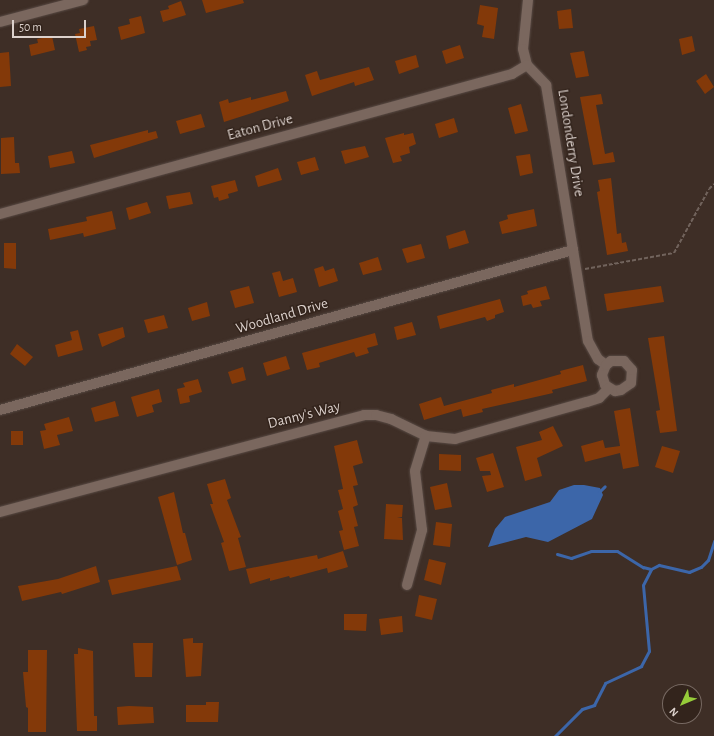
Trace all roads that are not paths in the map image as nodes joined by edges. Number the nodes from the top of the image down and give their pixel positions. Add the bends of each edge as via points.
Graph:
1 (82, 0) edge
2 (528, 0) edge
3 (0, 22) edge
4 (527, 66) junction
5 (0, 214) edge
6 (573, 250) junction
7 (606, 365) junction
8 (609, 388) junction
9 (0, 410) edge
10 (426, 436) junction
11 (0, 512) edge
12 (407, 585) dead end

1 - 3 street
2 - 4 street via 523,49
4 - 5 street, Eaton Drive via 512,74
4 - 6 street, Londonderry Drive via 546,85
6 - 7 street via 588,341 598,359
6 - 9 street, Woodland Drive
7 - 8 street via 603,380
7 - 8 street via 617,360 624,361 632,370 633,377 627,388 615,391
8 - 10 street, Danny's Way via 599,398 455,439
10 - 11 street, Danny's Way via 391,418 364,415
10 - 12 street via 415,471 422,530

